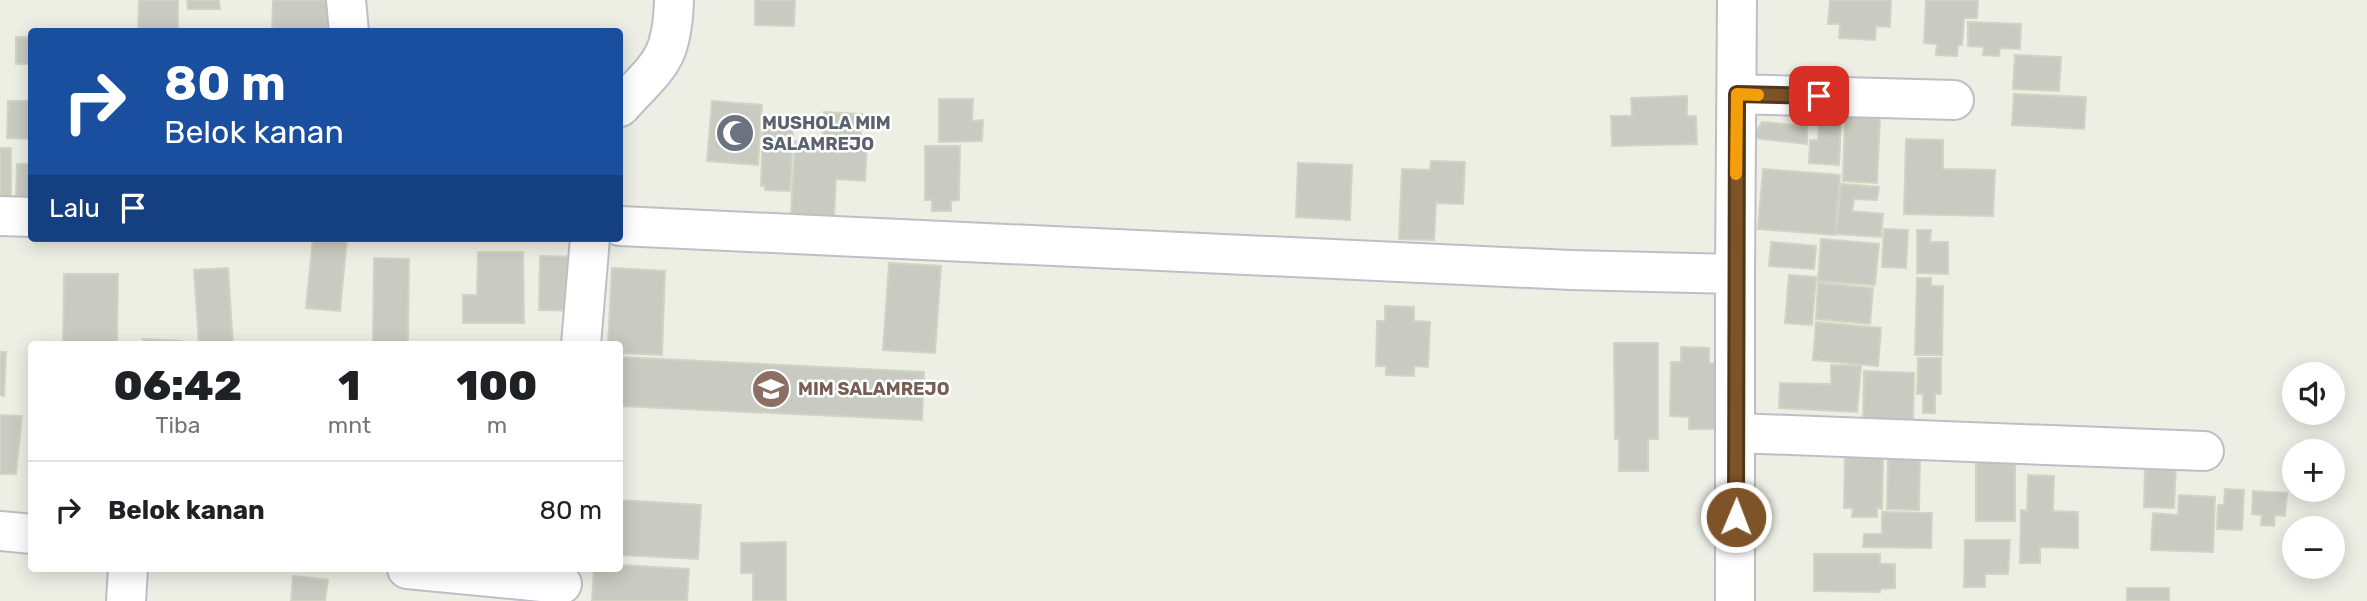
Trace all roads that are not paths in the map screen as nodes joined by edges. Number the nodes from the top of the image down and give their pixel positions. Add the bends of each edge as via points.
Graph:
1 (346, 0) edge
2 (674, 0) edge
3 (1737, 0) edge
4 (349, 28) edge
5 (1737, 94) junction
6 (1954, 100) dead end
7 (623, 104) edge
8 (0, 216) edge
9 (28, 217) edge
10 (623, 226) edge
11 (590, 242) edge
12 (1735, 274) junction
13 (581, 341) edge
14 (1737, 433) junction
15 (2204, 451) dead end
16 (0, 531) edge
17 (28, 534) edge
18 (128, 572) edge
19 (438, 572) edge
20 (562, 584) edge
21 (125, 601) edge
22 (1735, 601) edge
23 (1744, 601) edge

1 - 4 street
2 - 7 street via 669,50 660,66
3 - 5 street
5 - 6 street
5 - 12 street
8 - 9 street
10 - 12 street
11 - 13 street
12 - 14 street
14 - 15 street
14 - 22 street
16 - 17 street
18 - 21 street
19 - 20 street
22 - 23 street

